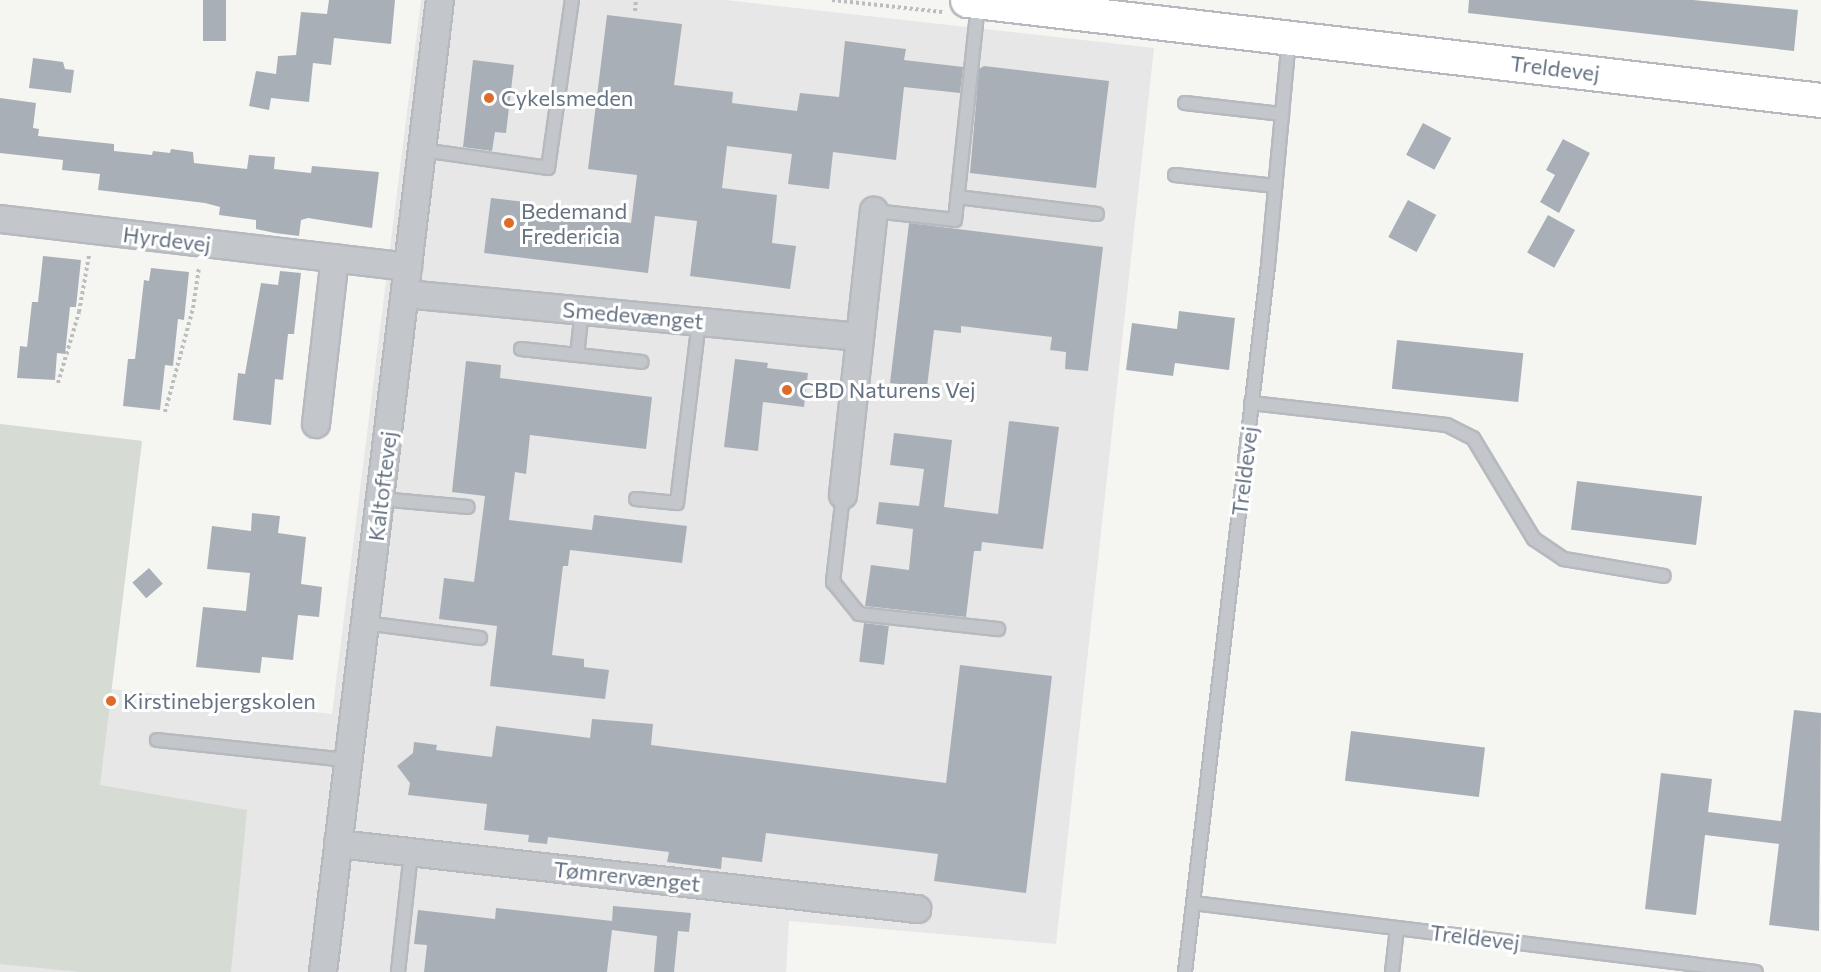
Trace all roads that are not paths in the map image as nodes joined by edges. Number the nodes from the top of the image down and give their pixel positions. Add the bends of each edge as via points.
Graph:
1 (440, 0) edge
2 (572, 0) edge
3 (973, 1) edge
4 (1289, 38) junction
5 (1821, 100) edge
6 (1185, 103) dead end
7 (1282, 114) junction
8 (422, 150) junction
9 (1175, 175) dead end
10 (1275, 186) junction
11 (957, 197) junction
12 (874, 211) joint
13 (1097, 214) dead end
14 (0, 219) edge
15 (334, 258) junction
16 (408, 267) junction
17 (405, 294) junction
18 (582, 310) junction
19 (699, 322) junction
20 (860, 337) junction
21 (521, 349) dead end
22 (577, 355) junction
23 (642, 362) dead end
24 (1251, 403) junction
25 (316, 424) dead end
26 (843, 495) joint
27 (380, 499) junction
28 (636, 499) dead end
29 (468, 507) dead end
30 (1664, 576) dead end
31 (365, 623) junction
32 (998, 629) dead end
33 (480, 638) dead end
34 (157, 740) dead end
35 (348, 760) junction
36 (338, 844) junction
37 (411, 852) junction
38 (1193, 903) junction
39 (916, 909) dead end
40 (1396, 928) junction
41 (1702, 968) edge
42 (323, 972) edge
43 (398, 972) edge
44 (1185, 972) edge
45 (1392, 972) edge
46 (1756, 972) edge

1 - 8 street, Kaltoftevej
2 - 8 lane via 548,168
3 - 4 street, Treldevej
3 - 11 lane
4 - 5 street, Treldevej
4 - 7 lane, Treldevej
6 - 7 lane
7 - 10 lane, Treldevej
8 - 16 street, Kaltoftevej
9 - 10 lane
10 - 24 lane, Treldevej
11 - 12 lane via 955,220
11 - 13 lane
12 - 20 street
14 - 15 street, Hyrdevej
15 - 16 street, Hyrdevej
15 - 25 street
16 - 17 street, Kaltoftevej
17 - 18 street, Smedevænget
17 - 27 street, Kaltoftevej
18 - 19 street, Smedevænget
18 - 22 lane
19 - 20 street, Smedevænget
19 - 28 lane via 677,503
20 - 26 street
21 - 22 lane
22 - 23 lane
24 - 30 lane via 1447,425 1473,438 1534,539 1564,560
24 - 38 lane, Treldevej
26 - 32 lane via 834,582 859,614
27 - 29 lane
27 - 31 street, Kaltoftevej
31 - 33 lane
31 - 35 street, Kaltoftevej
34 - 35 lane
35 - 36 street, Kaltoftevej
36 - 37 street, Tømrervænget
36 - 42 street, Kaltoftevej
37 - 39 street, Tømrervænget
37 - 43 lane
38 - 40 lane, Treldevej
38 - 44 lane, Treldevej
40 - 41 lane, Treldevej
40 - 45 lane
41 - 46 lane, Treldevej

